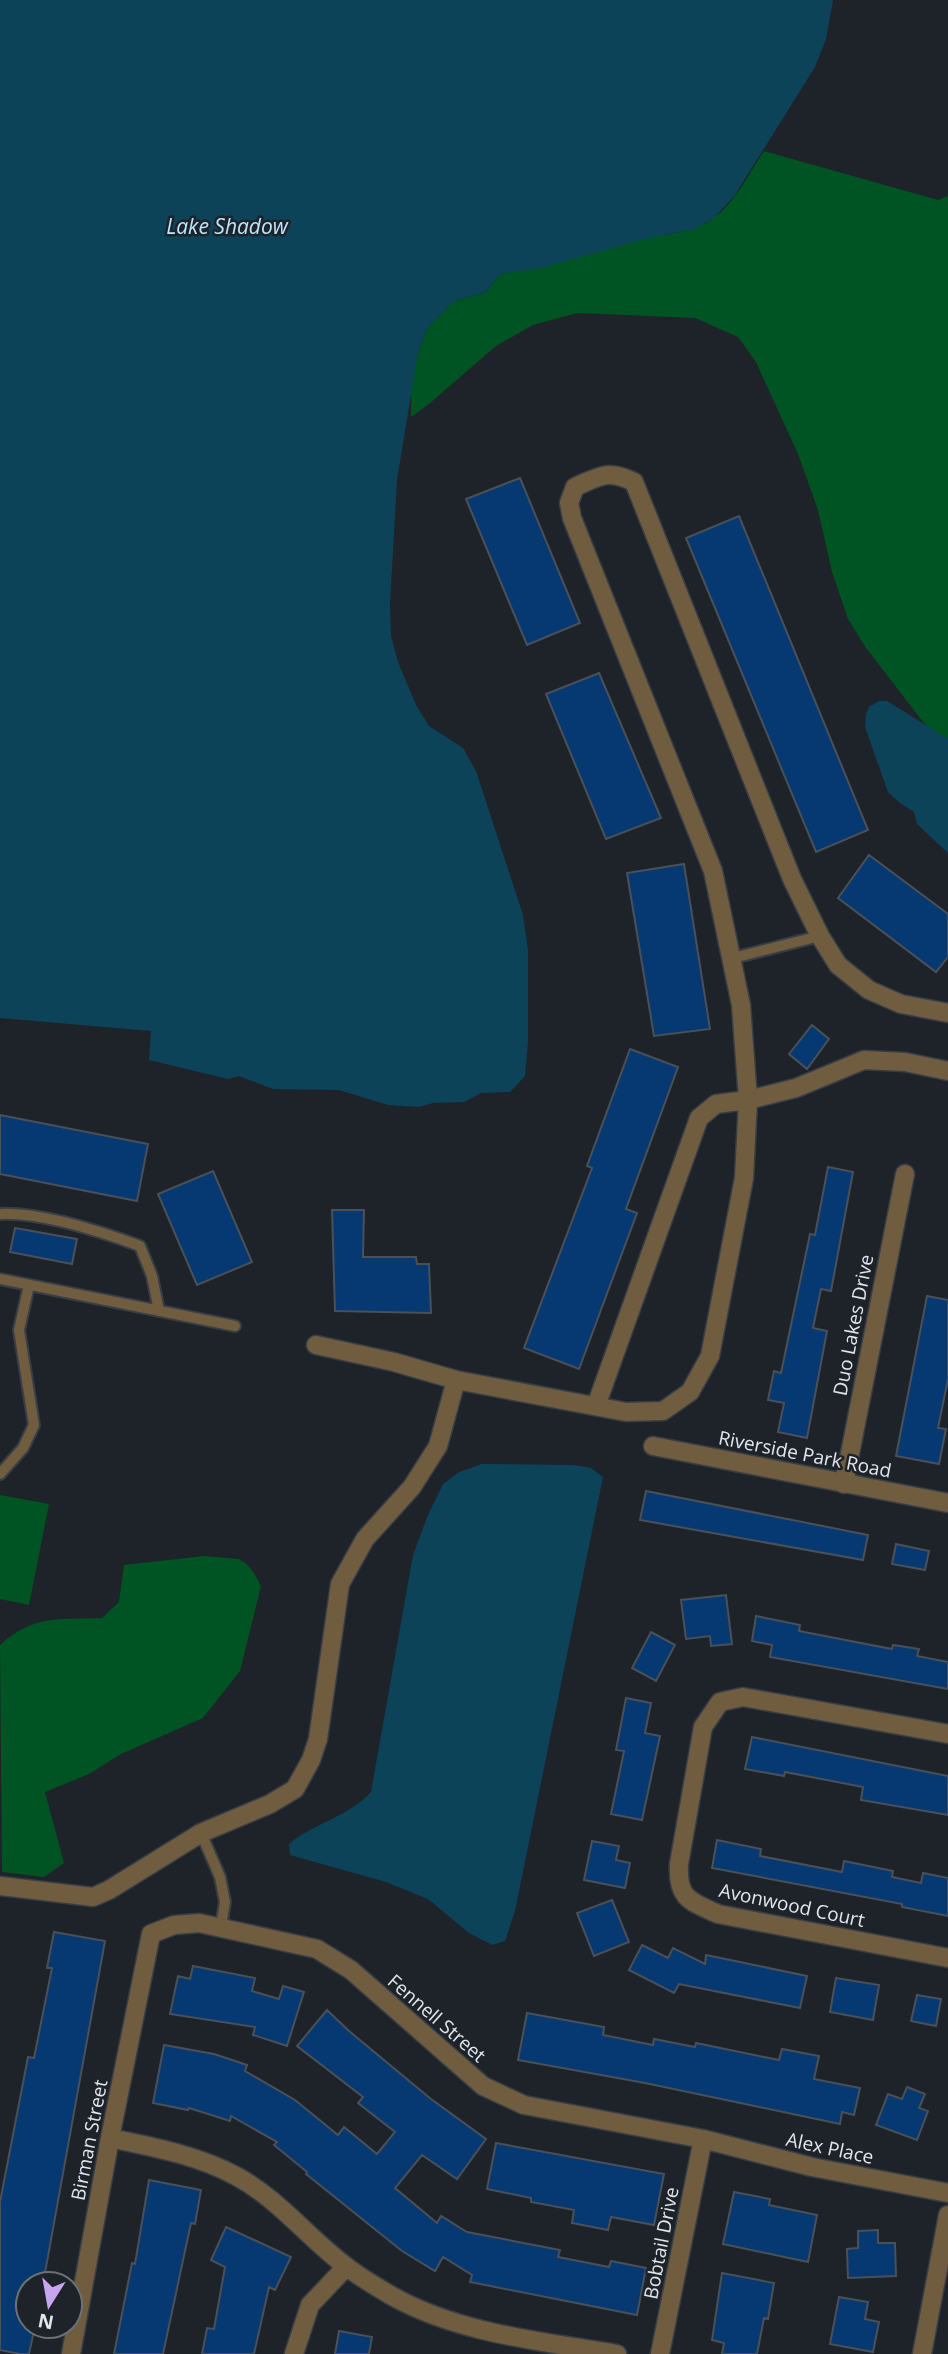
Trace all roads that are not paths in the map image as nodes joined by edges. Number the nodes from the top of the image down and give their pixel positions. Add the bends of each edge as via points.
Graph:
1 (820, 936) junction
2 (733, 958) junction
3 (948, 1013) edge
4 (948, 1071) edge
5 (748, 1100) junction
6 (905, 1174) dead end
7 (0, 1214) edge
8 (0, 1279) edge
9 (29, 1285) junction
10 (159, 1311) junction
11 (235, 1326) dead end
12 (316, 1345) dead end
13 (456, 1380) junction
14 (596, 1406) junction
15 (653, 1446) dead end
16 (0, 1474) edge
17 (844, 1484) junction
18 (948, 1503) edge
19 (948, 1734) edge
20 (201, 1833) junction
21 (0, 1886) edge
22 (221, 1926) junction
23 (151, 1934) joint
24 (948, 1958) edge
25 (110, 2138) junction
26 (703, 2139) junction
27 (948, 2193) edge
28 (948, 2215) edge
29 (346, 2267) junction
30 (71, 2354) edge
31 (294, 2354) edge
32 (617, 2354) edge
33 (660, 2354) edge
34 (922, 2354) edge

1 - 2 lane
1 - 2 street via 792,879 634,482 605,473 575,487 569,503 572,518 713,871
1 - 3 street via 838,965 869,990 901,1004
2 - 5 street
4 - 5 street via 864,1060 796,1088
5 - 14 street via 716,1104 699,1118
5 - 14 street via 744,1178 710,1356 690,1392 663,1411 626,1412
6 - 17 street, Duo Lakes Drive
7 - 10 lane via 15,1213 100,1232 140,1247
8 - 9 lane
9 - 10 lane
9 - 16 lane via 19,1330 34,1425 23,1448
10 - 11 lane
12 - 13 street
13 - 14 street
13 - 20 street via 438,1446 412,1487 365,1539 340,1584 318,1739 295,1789
15 - 17 street, Riverside Park Road
17 - 18 street, Riverside Park Road
19 - 24 street, Avonwood Court via 743,1697 720,1702 704,1727 678,1882 691,1902 718,1914
20 - 21 street via 93,1898
20 - 22 lane via 220,1877 225,1902
22 - 23 street, Fennell Street via 174,1925
22 - 26 street, Fennell Street via 317,1949 351,1970 482,2086 524,2105
23 - 25 street, Birman Street
25 - 29 street via 186,2155 237,2176
25 - 30 street, Birman Street
26 - 27 street, Alex Place via 812,2167
26 - 33 street, Bobtail Drive
28 - 34 street
29 - 31 street via 310,2305
29 - 32 street via 439,2318

